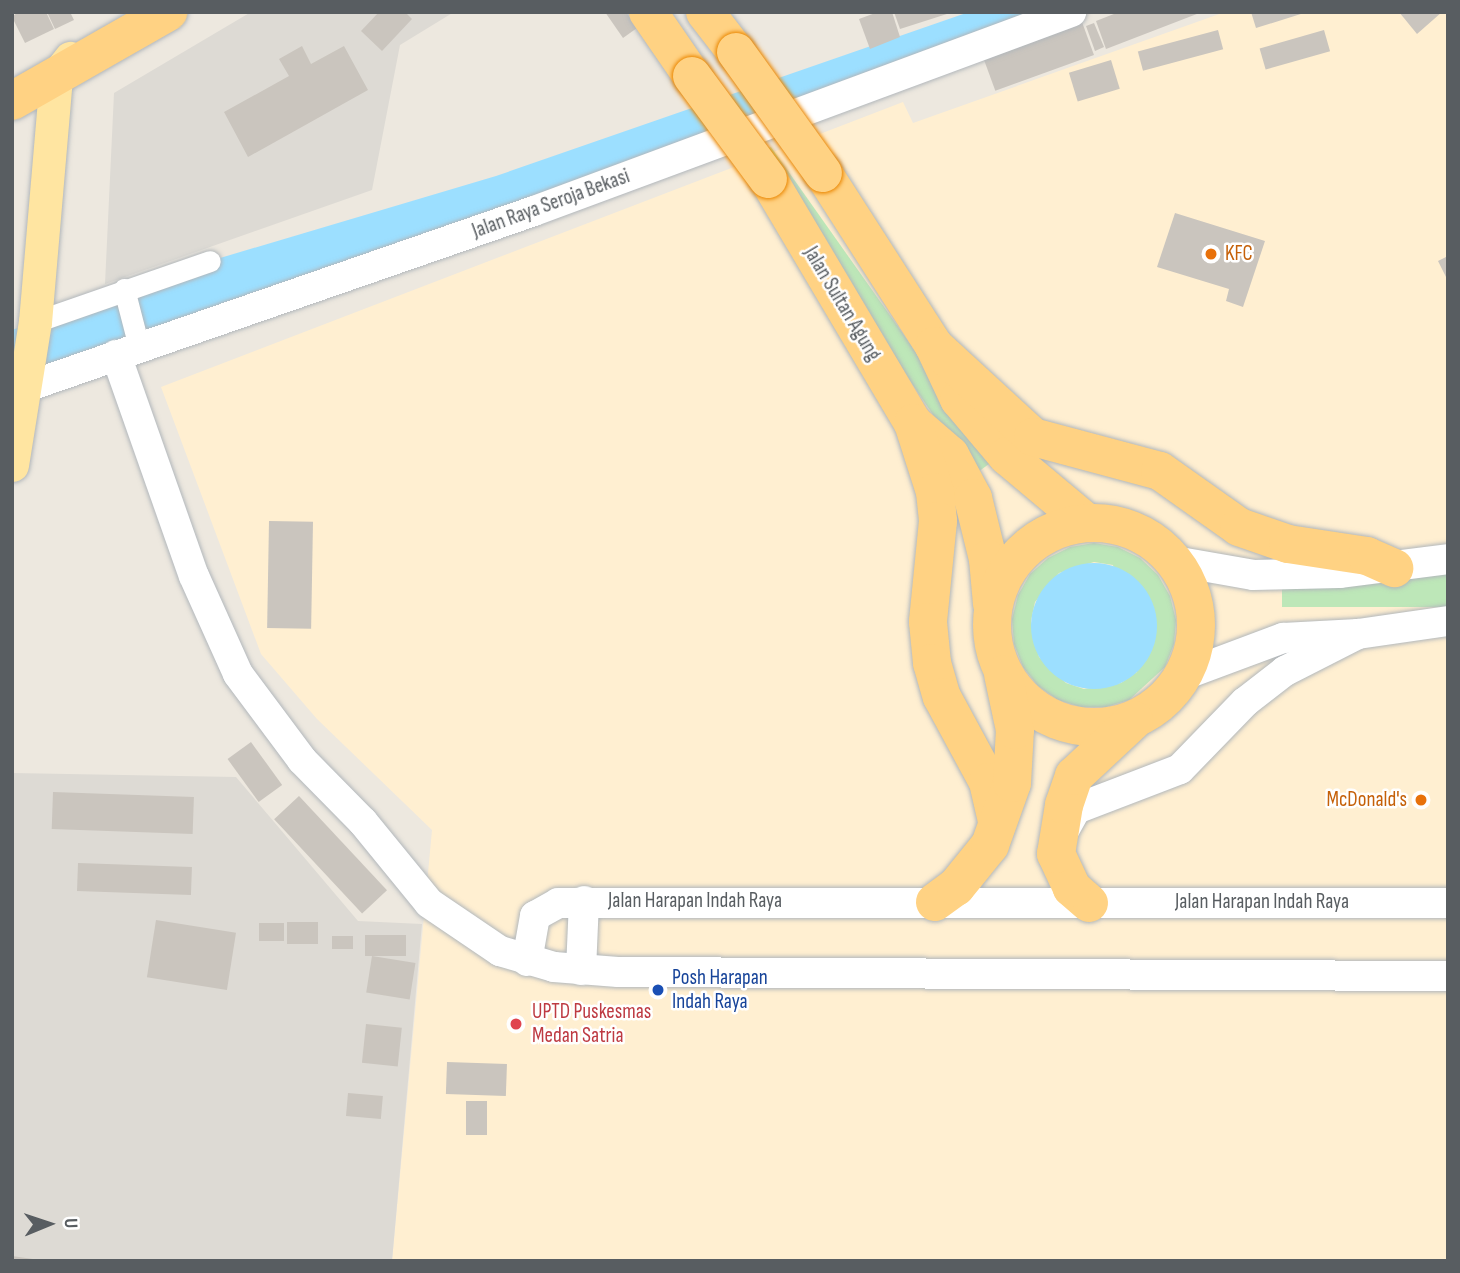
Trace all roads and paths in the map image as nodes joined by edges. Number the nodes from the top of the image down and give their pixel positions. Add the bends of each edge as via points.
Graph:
1 (135, 12) edge
2 (168, 12) edge
3 (648, 12) edge
4 (705, 12) edge
5 (1071, 12) edge
6 (79, 46) junction
7 (56, 76) junction
8 (12, 83) edge
9 (12, 101) edge
10 (210, 261) dead end
11 (124, 289) junction
12 (36, 321) junction
13 (934, 346) junction
14 (131, 348) junction
15 (22, 384) edge
16 (913, 424) junction
17 (12, 465) edge
18 (1086, 522) junction
19 (1448, 559) edge
20 (1174, 561) junction
21 (1394, 568) junction
22 (993, 610) junction
23 (1448, 621) edge
24 (1358, 634) junction
25 (1002, 668) junction
26 (1184, 675) junction
27 (1134, 720) junction
28 (997, 821) junction
29 (1056, 846) junction
30 (584, 901) junction
31 (934, 902) junction
32 (1089, 903) junction
33 (1448, 903) edge
34 (527, 961) junction
35 (581, 970) junction
36 (1448, 976) edge

1 - 6 highway
2 - 7 highway
3 - 16 highway, Jalan Sultan Agung, bridge via 768,179
4 - 13 highway, bridge via 822,173
5 - 14 street, Jalan Raya Seroja Bekasi via 534,211
6 - 7 main road
6 - 8 highway
7 - 9 highway
7 - 12 main road
10 - 11 street
11 - 12 street via 82,308
11 - 14 street
12 - 15 main road
13 - 18 highway via 959,399 1007,456
13 - 21 highway via 1033,437 1160,471 1239,527 1287,544 1367,556
14 - 15 street, Jalan Raya Seroja Bekasi
14 - 34 street via 190,564 238,674 302,760 363,822 429,903 500,951
15 - 17 main road
16 - 22 highway, Jalan Sultan Agung via 950,455 973,498 989,559
16 - 28 highway via 934,492 938,522 928,622 932,663 942,697 988,782
18 - 20 highway via 1135,530
18 - 22 highway via 1052,531 1023,551 1002,580
19 - 21 street
20 - 21 street via 1253,575
20 - 26 highway via 1189,587 1196,616 1194,646
22 - 25 highway via 993,642
23 - 24 street
24 - 26 street via 1283,638
24 - 29 street via 1285,671 1245,702 1180,769 1076,809
25 - 27 highway via 1022,698 1045,715 1072,726 1101,727
25 - 28 highway via 1015,730 1012,783
26 - 27 highway via 1163,701
27 - 29 highway via 1074,776
28 - 31 highway via 990,845 973,869
29 - 32 highway via 1066,878
30 - 31 street, Jalan Harapan Indah Raya
30 - 34 street via 540,909 531,925
30 - 35 street, Jalan Harapan Indah Raya
31 - 32 street, Jalan Harapan Indah Raya
32 - 33 street, Jalan Harapan Indah Raya
34 - 35 street
35 - 36 street

